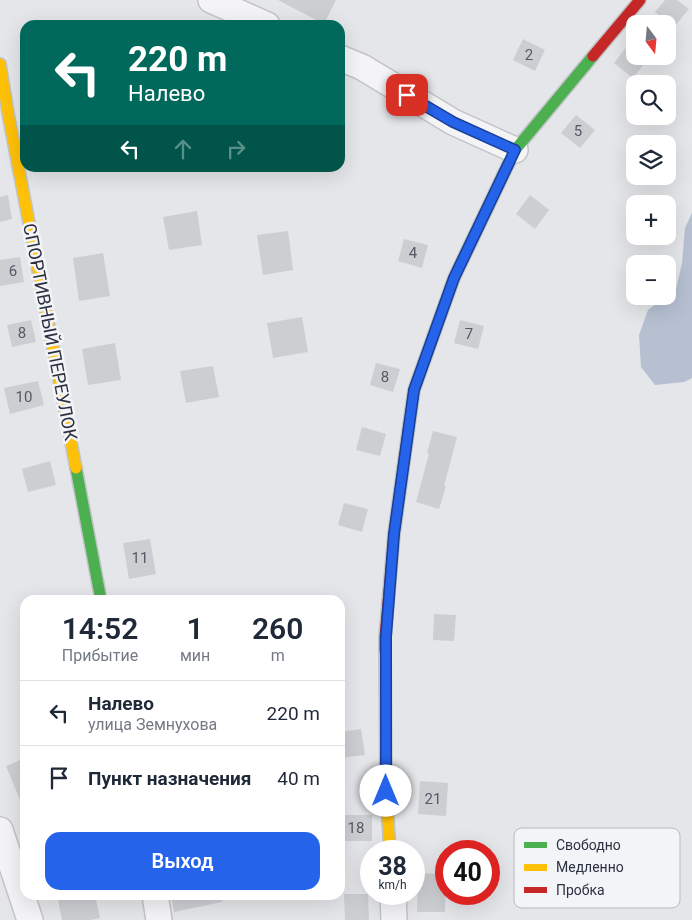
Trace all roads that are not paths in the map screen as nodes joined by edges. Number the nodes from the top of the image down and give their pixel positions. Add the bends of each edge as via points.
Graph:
1 (210, 0) edge
2 (640, 0) edge
3 (256, 20) edge
4 (345, 60) edge
5 (0, 64) edge
6 (515, 150) junction
7 (100, 595) edge
8 (0, 830) edge
9 (389, 840) edge
10 (20, 890) edge
11 (23, 900) edge
12 (156, 900) edge
13 (393, 905) edge
14 (30, 920) edge
15 (159, 920) edge
16 (394, 920) edge

1 - 3 street
2 - 6 street
4 - 6 street via 453,122
5 - 7 street, СПОРТИВНЫЙ ПЕРЕУЛОК
6 - 9 street via 454,278 414,390 394,534 386,636
8 - 10 street
11 - 14 street
12 - 15 street
13 - 16 street

